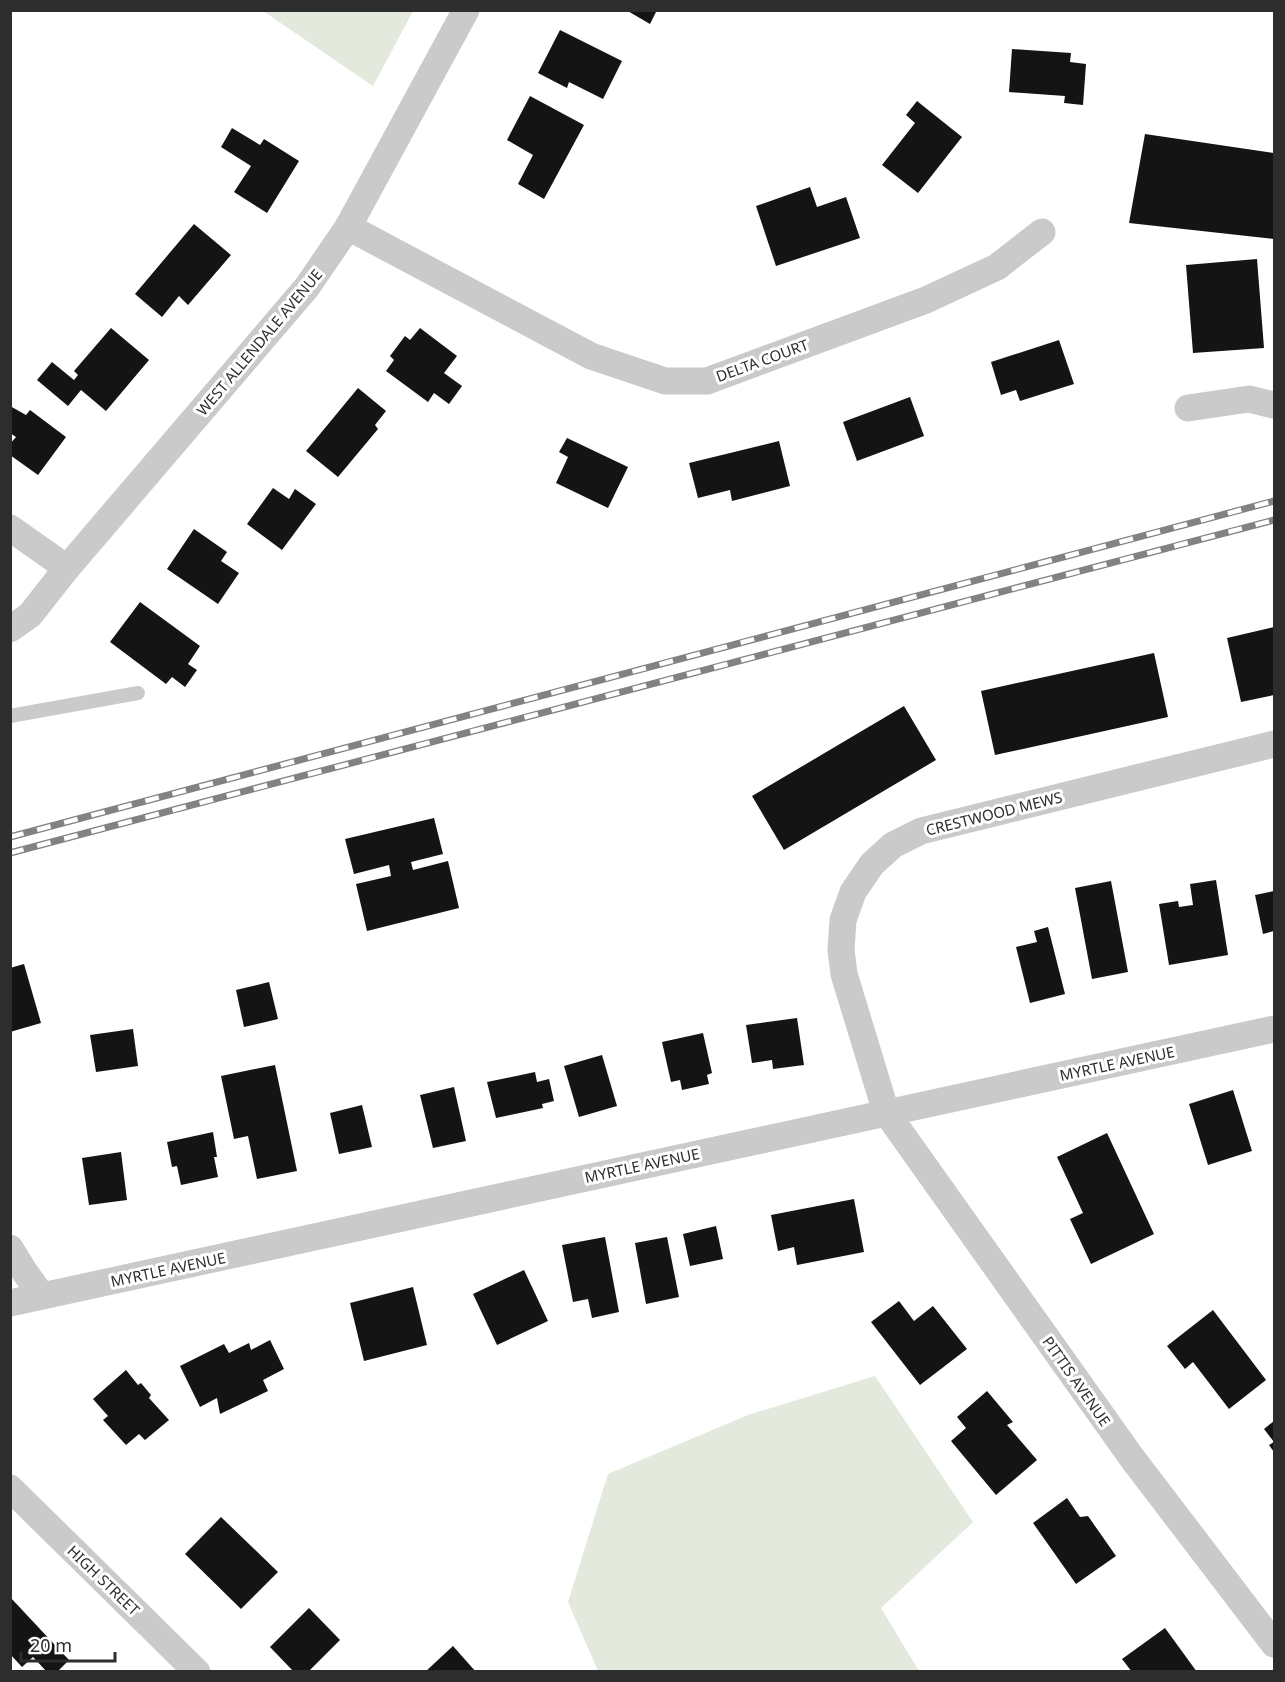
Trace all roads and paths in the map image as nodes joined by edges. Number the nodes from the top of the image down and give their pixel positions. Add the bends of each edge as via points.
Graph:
1 (466, 10) edge
2 (348, 227) junction
3 (1042, 232) dead end
4 (1275, 405) edge
5 (1188, 408) dead end
6 (10, 528) edge
7 (67, 568) junction
8 (20, 622) edge
9 (138, 693) dead end
10 (10, 716) edge
11 (1275, 744) edge
12 (1275, 1029) edge
13 (885, 1112) junction
14 (10, 1248) edge
15 (42, 1296) junction
16 (10, 1302) edge
17 (10, 1488) edge
18 (1275, 1644) edge
19 (197, 1671) edge

1 - 2 street, WEST ALLENDALE AVENUE
2 - 3 street, DELTA COURT via 591,356 664,381 707,381 926,300 998,267
2 - 7 street, WEST ALLENDALE AVENUE via 307,287
4 - 5 street via 1249,399
6 - 7 street
7 - 8 street, WEST ALLENDALE AVENUE
9 - 10 lane
11 - 13 street, CRESTWOOD MEWS via 921,831 893,845 872,864 853,892 843,920 841,950 844,974
12 - 13 street, MYRTLE AVENUE
13 - 15 street, MYRTLE AVENUE
13 - 18 street, PITTIS AVENUE via 1132,1458
14 - 15 street
15 - 16 street, MYRTLE AVENUE
17 - 19 street, HIGH STREET

